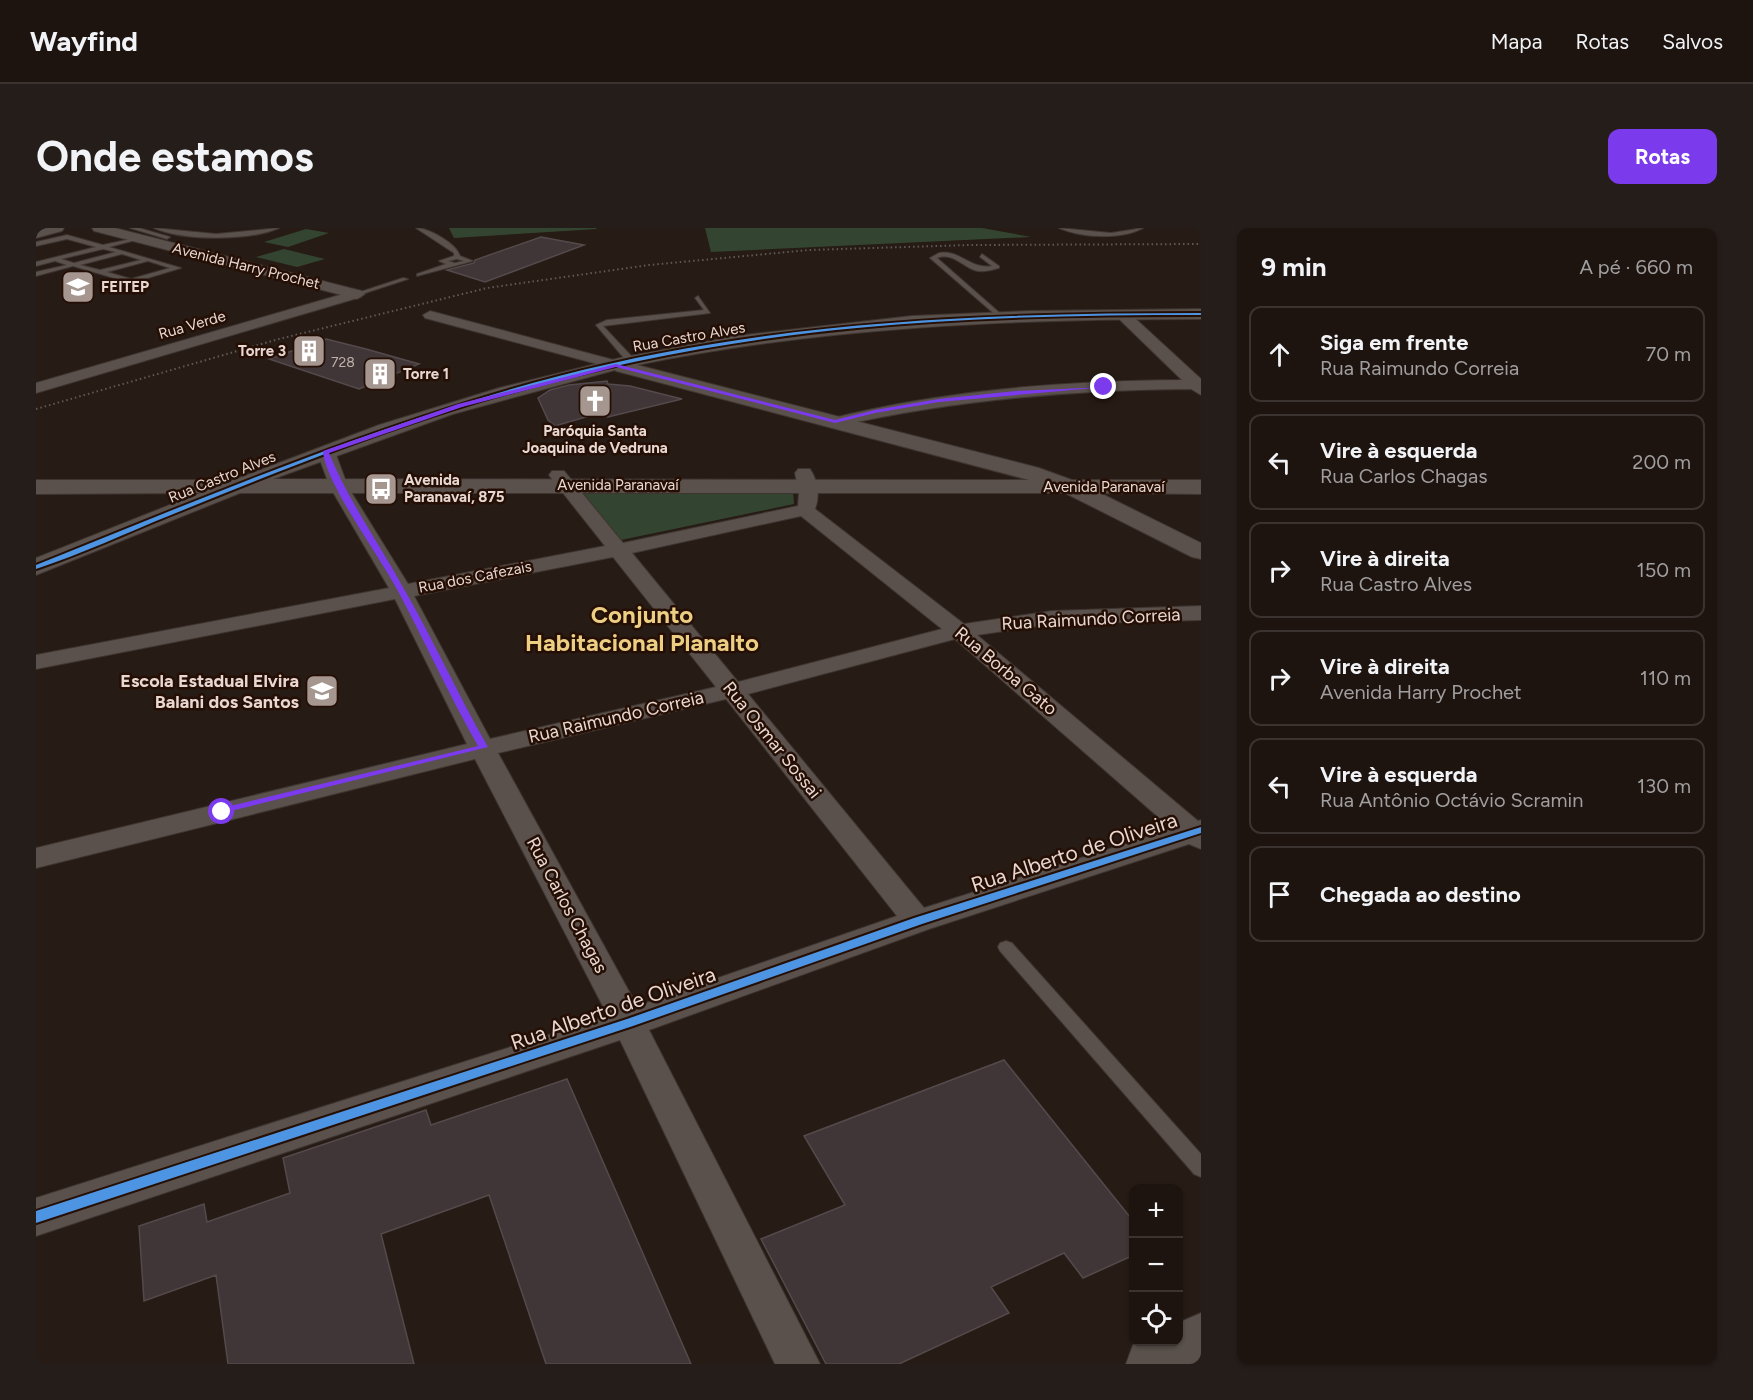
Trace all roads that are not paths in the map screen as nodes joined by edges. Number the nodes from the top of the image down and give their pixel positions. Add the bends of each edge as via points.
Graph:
1 (57, 228) edge
2 (99, 228) edge
3 (157, 228) edge
4 (276, 228) edge
5 (419, 228) edge
6 (1062, 228) edge
7 (1140, 228) edge
8 (170, 231) junction
9 (136, 233) edge
10 (36, 234) edge
11 (181, 241) dead end
12 (85, 242) junction
13 (214, 243) dead end
14 (36, 244) edge
15 (65, 247) dead end
16 (103, 247) junction
17 (122, 252) junction
18 (136, 256) junction
19 (982, 256) dead end
20 (457, 257) junction
21 (54, 259) junction
22 (148, 259) junction
23 (162, 263) junction
24 (36, 264) edge
25 (73, 265) junction
26 (450, 265) junction
27 (88, 269) junction
28 (100, 272) junction
29 (36, 274) edge
30 (419, 274) dead end
31 (116, 277) junction
32 (405, 279) dead end
33 (357, 294) junction
34 (698, 298) dead end
35 (1122, 314) junction
36 (1201, 314) edge
37 (430, 315) dead end
38 (1000, 316) junction
39 (624, 363) junction
40 (1199, 386) edge
41 (36, 388) edge
42 (835, 422) junction
43 (326, 452) junction
44 (1031, 473) junction
45 (1201, 473) edge
46 (36, 476) edge
47 (562, 480) junction
48 (806, 480) junction
49 (251, 482) junction
50 (337, 482) junction
51 (1068, 486) junction
52 (36, 487) edge
53 (1201, 487) edge
54 (806, 510) junction
55 (618, 550) junction
56 (1201, 552) edge
57 (36, 567) edge
58 (401, 590) junction
59 (1201, 613) edge
60 (959, 631) junction
61 (36, 662) edge
62 (733, 690) junction
63 (483, 747) junction
64 (1199, 834) edge
65 (36, 858) edge
66 (918, 921) junction
67 (1006, 947) dead end
68 (629, 1023) junction
69 (1201, 1168) edge
70 (36, 1217) edge
71 (1201, 1339) edge
72 (798, 1364) edge
73 (1152, 1364) edge

1 - 10 street
2 - 9 street, Avenida Harry Prochet
3 - 8 lane
4 - 8 lane via 222,236
5 - 20 lane via 453,248
6 - 7 lane via 1114,235
8 - 13 lane via 168,234
9 - 11 lane
9 - 16 lane
9 - 33 street, Avenida Harry Prochet
12 - 14 lane via 67,237
12 - 15 lane
12 - 16 lane
16 - 17 lane
16 - 21 lane
17 - 18 lane
17 - 25 lane
18 - 22 lane
18 - 27 lane
19 - 38 lane via 997,267 973,268 956,255 933,258
20 - 26 lane via 442,261
20 - 26 lane via 470,261
21 - 24 lane
21 - 25 lane
22 - 23 lane
22 - 28 lane
23 - 31 lane
23 - 31 lane via 178,268 131,281
25 - 27 lane
25 - 29 lane
26 - 30 lane
27 - 28 lane
28 - 31 lane
32 - 33 lane
33 - 41 street, Rua Verde
34 - 39 lane via 708,312 599,325
35 - 36 street, Rua Castro Alves
35 - 38 street, Rua Castro Alves
35 - 40 street
37 - 39 street
38 - 39 street, Rua Castro Alves via 774,337
39 - 42 street
39 - 43 street, Rua Castro Alves via 460,405
40 - 42 street via 1016,392 939,401
42 - 44 street
43 - 49 street, Rua Castro Alves
43 - 50 street, Rua Carlos Chagas
44 - 45 street, Avenida Paranavaí
44 - 48 street, Avenida Paranavaí
44 - 51 street
46 - 49 street, Avenida Paranavaí
47 - 48 street, Avenida Paranavaí
47 - 50 street, Avenida Paranavaí
47 - 55 street, Rua Osmar Sossai
48 - 51 street, Avenida Paranavaí
48 - 54 street
49 - 50 street, Avenida Paranavaí
49 - 52 street, Avenida Paranavaí
49 - 57 street, Rua Castro Alves
50 - 58 street, Rua Carlos Chagas
51 - 53 street, Avenida Paranavaí
51 - 56 street
54 - 55 street, Rua dos Cafezais
54 - 60 street, Rua Borba Gato
55 - 58 street, Rua dos Cafezais
55 - 62 street, Rua Osmar Sossai
58 - 61 street, Rua dos Cafezais
58 - 63 street, Rua Carlos Chagas
59 - 60 street, Rua Raimundo Correia via 1086,616 1008,622
60 - 62 street, Rua Raimundo Correia
60 - 64 street, Rua Borba Gato
62 - 63 street, Rua Raimundo Correia
62 - 66 street, Rua Osmar Sossai
63 - 65 street, Rua Raimundo Correia
63 - 68 street, Rua Carlos Chagas
64 - 66 street, Rua Alberto de Oliveira
66 - 68 street, Rua Alberto de Oliveira
67 - 69 lane
68 - 70 street, Rua Alberto de Oliveira
68 - 72 street, Rua Carlos Chagas
71 - 73 street

